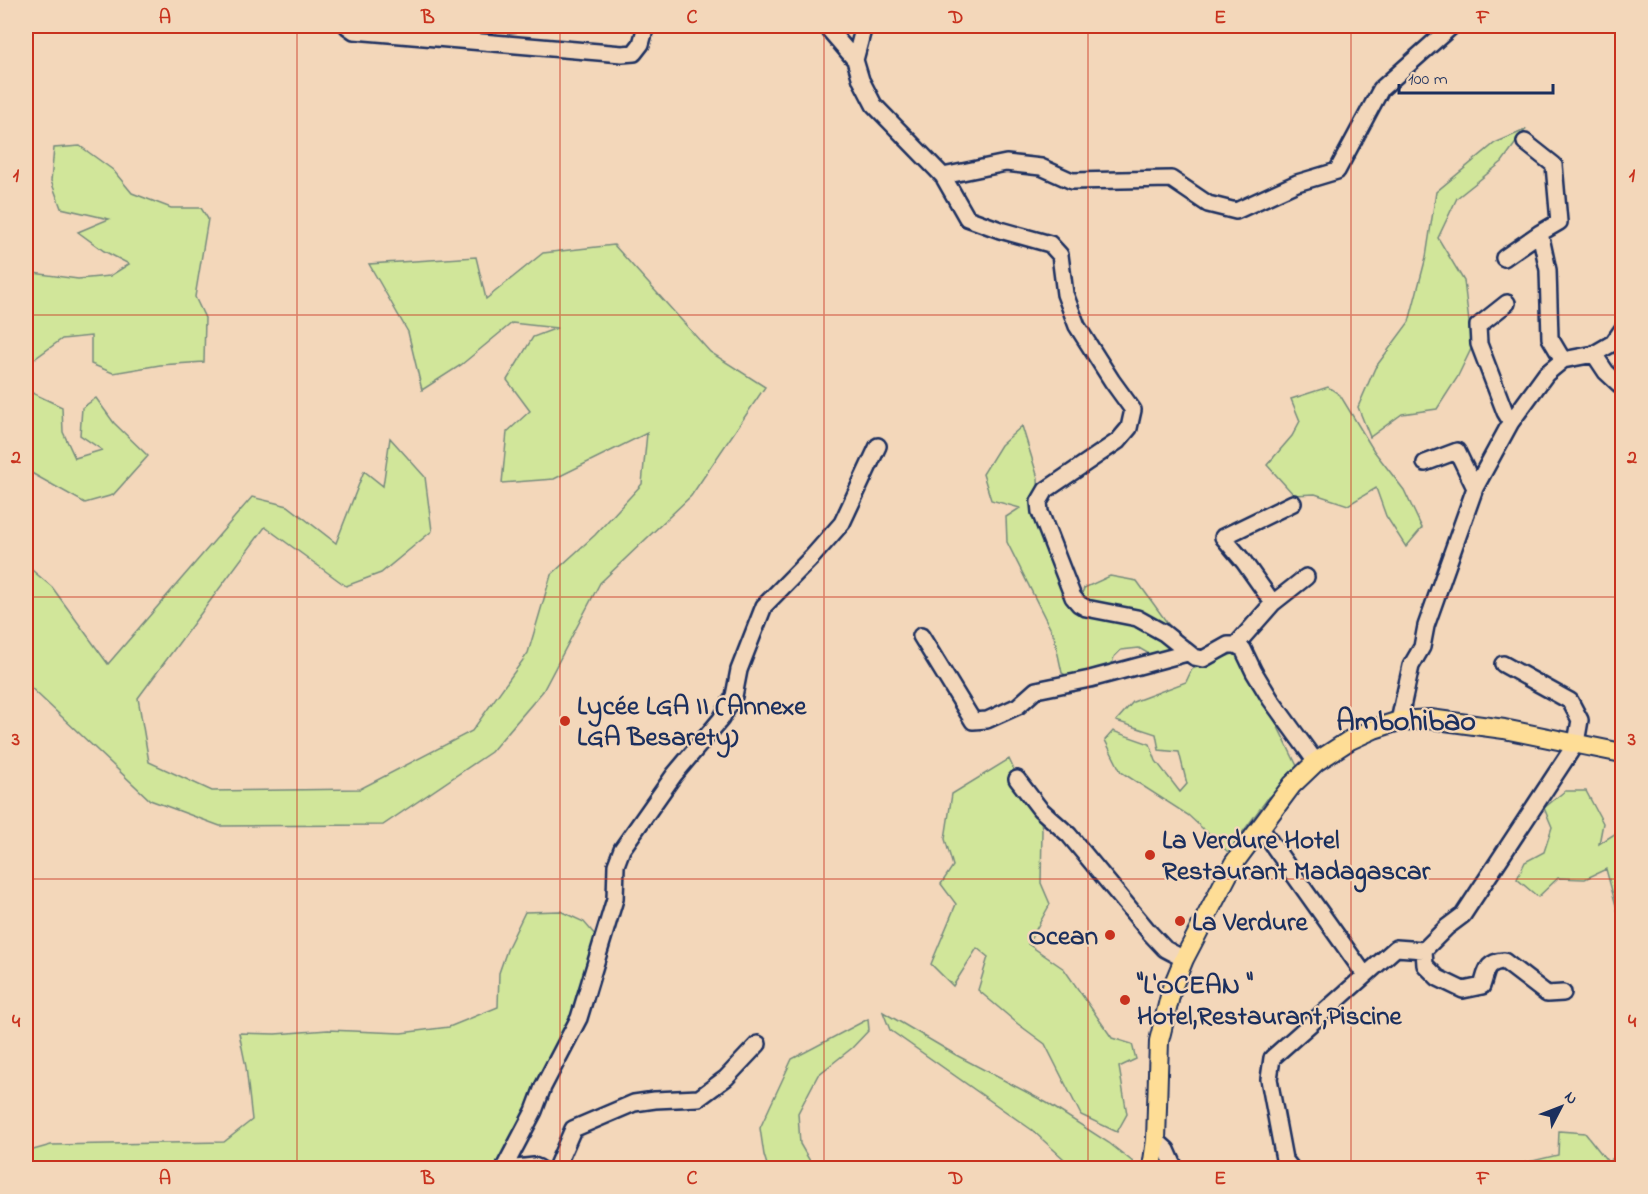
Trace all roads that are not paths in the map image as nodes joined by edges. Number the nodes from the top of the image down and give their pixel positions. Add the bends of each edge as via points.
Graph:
1 (347, 26) edge
2 (646, 26) edge
3 (826, 26) edge
4 (864, 26) edge
5 (1452, 26) edge
6 (855, 60) junction
7 (1525, 141) dead end
8 (943, 176) junction
9 (1540, 233) junction
10 (1504, 258) dead end
11 (1507, 303) dead end
12 (1623, 330) edge
13 (1594, 354) junction
14 (1563, 360) junction
15 (1622, 386) edge
16 (1511, 422) junction
17 (878, 446) dead end
18 (1425, 463) dead end
19 (1475, 489) junction
20 (1293, 503) dead end
21 (1306, 577) dead end
22 (1273, 603) junction
23 (921, 636) dead end
24 (1236, 645) junction
25 (1186, 652) junction
26 (1503, 664) dead end
27 (1399, 721) junction
28 (1576, 743) junction
29 (1623, 753) edge
30 (1316, 762) junction
31 (1017, 779) dead end
32 (1260, 827) junction
33 (1424, 950) junction
34 (1184, 959) junction
35 (1365, 975) junction
36 (1563, 993) dead end
37 (758, 1044) dead end
38 (1156, 1140) junction
39 (504, 1168) edge
40 (516, 1168) edge
41 (539, 1168) edge
42 (555, 1168) edge
43 (1152, 1168) edge
44 (1175, 1168) edge
45 (1291, 1168) edge

1 - 2 street via 354,31 622,54 633,53 641,44
3 - 6 street
4 - 6 street
5 - 8 street via 1381,89 1337,171 1297,183 1236,211 1208,204 1171,179 1072,181 1041,167 1006,163
6 - 8 street via 874,105
7 - 9 street via 1554,165 1559,222
8 - 25 street via 968,218 1050,244 1060,255 1065,294 1077,326 1133,410 1129,428 1118,441 1046,490 1039,502 1073,597 1086,608 1137,618 1164,633
9 - 10 street
9 - 14 street via 1548,270 1550,338
11 - 16 street via 1478,326 1479,344
12 - 13 street via 1613,343
13 - 14 street
13 - 15 street
14 - 16 street via 1546,374
16 - 19 street
17 - 39 street via 842,523 764,606 739,670 734,696 721,719 622,849 616,865 615,899 579,1018
18 - 19 street via 1457,451
19 - 27 street via 1422,647 1411,666
20 - 22 street via 1223,537
21 - 22 street
22 - 24 street
23 - 25 street via 973,721 987,720 1018,706 1036,690 1090,680
24 - 25 street via 1228,645 1203,659
24 - 30 street via 1243,649 1271,699
26 - 28 street via 1570,701 1580,720
27 - 28 main road via 1464,723
27 - 30 main road via 1350,740
28 - 29 main road
28 - 33 street via 1463,915
30 - 32 main road via 1292,785
31 - 34 street via 1150,933 1165,949
32 - 34 main road via 1234,863
32 - 35 street
33 - 35 street via 1396,948
33 - 36 street via 1425,965 1438,978 1463,990 1482,986 1488,966 1504,961 1547,994
34 - 38 main road via 1172,988 1159,1041
35 - 45 street via 1272,1058 1269,1079 1284,1159
37 - 42 street via 726,1078 699,1098 634,1103 573,1128
38 - 43 main road
38 - 44 street via 1167,1150
40 - 41 street

